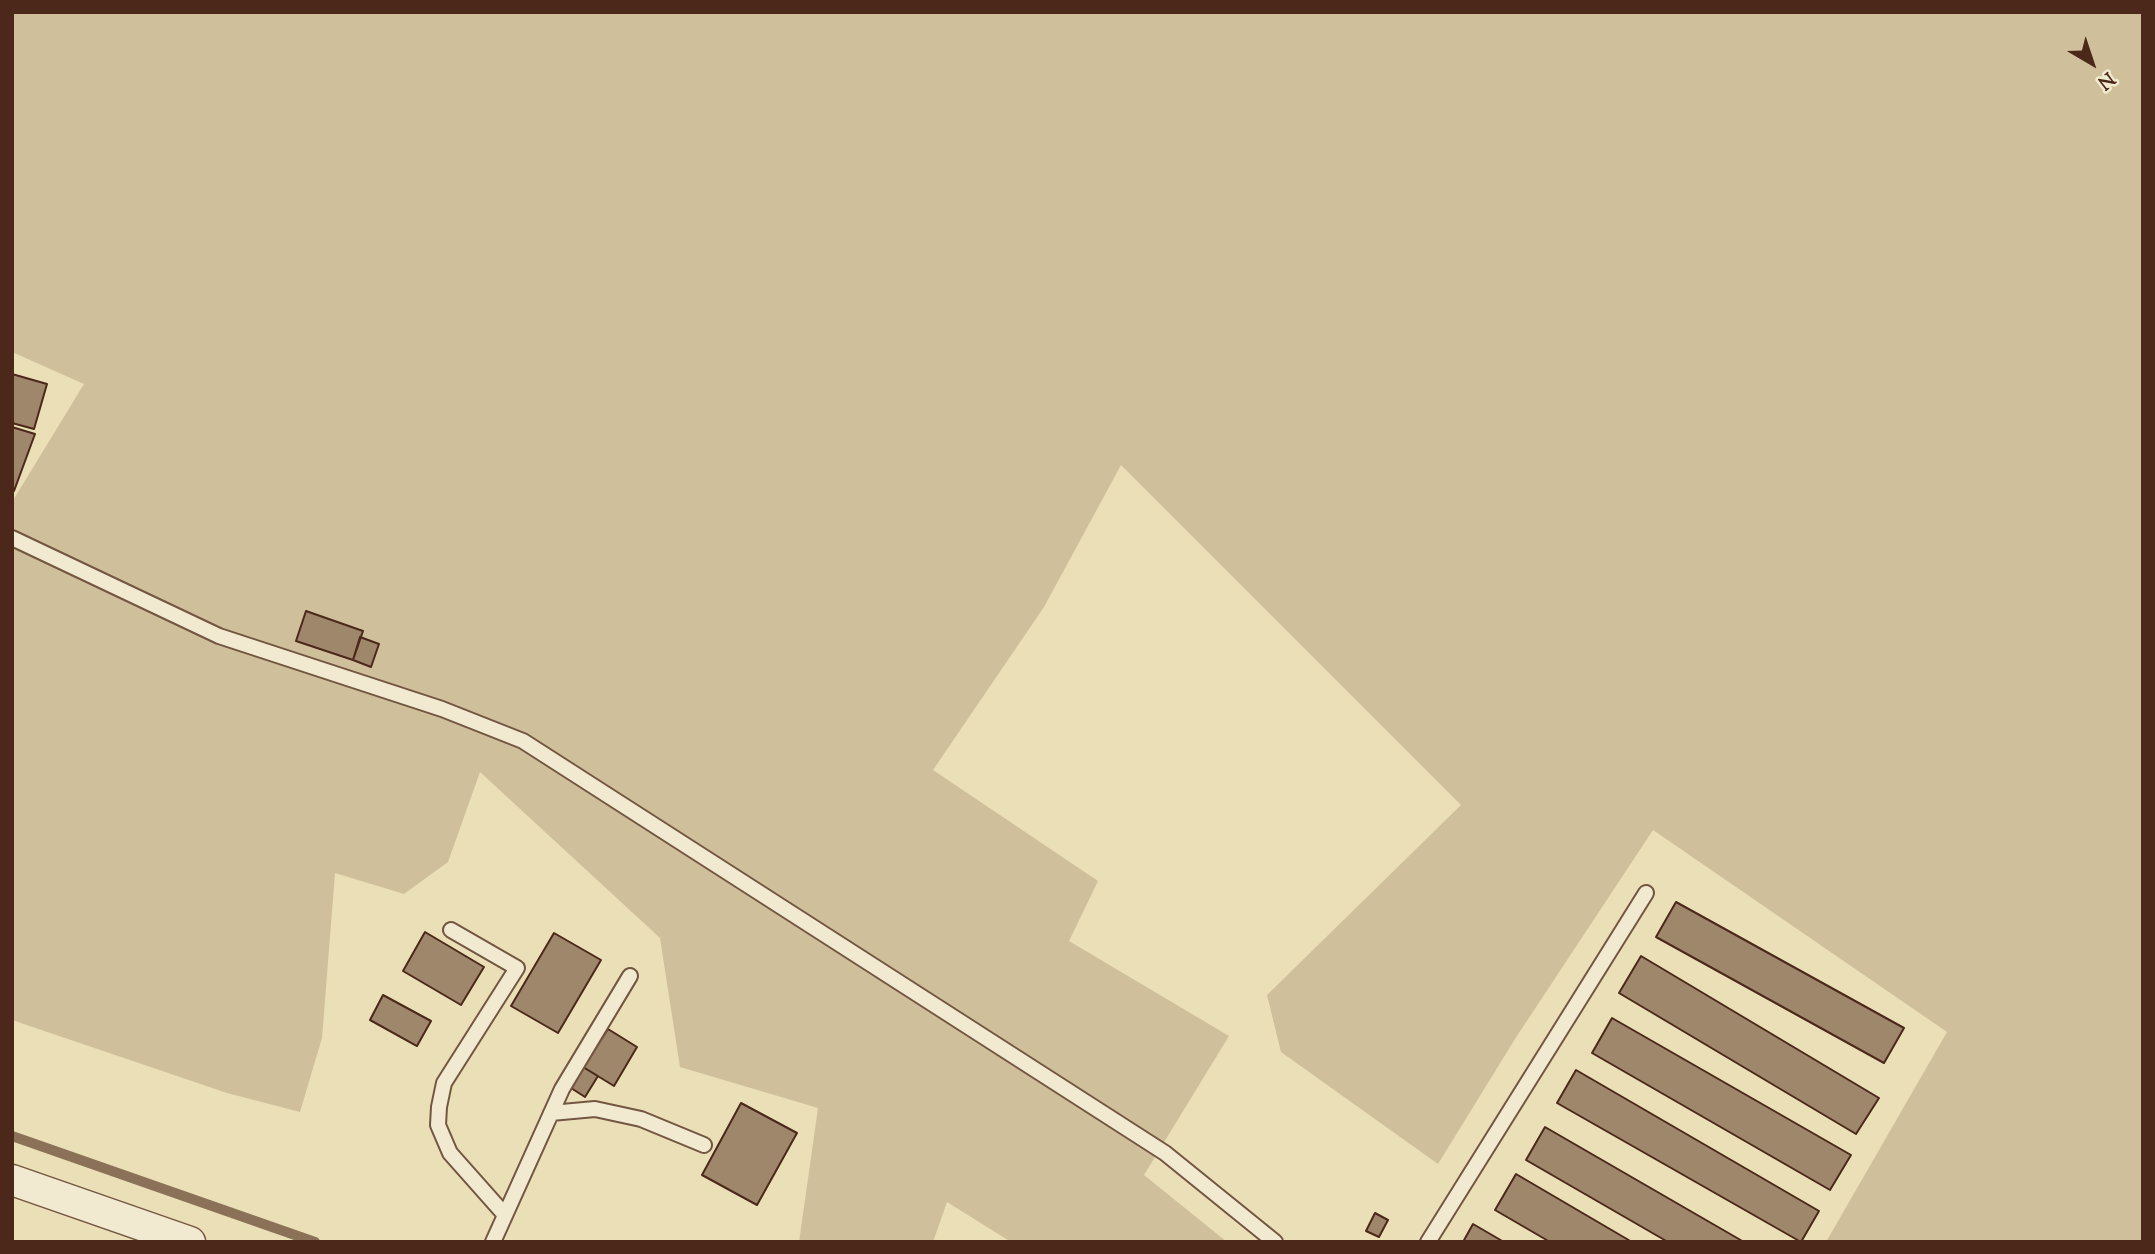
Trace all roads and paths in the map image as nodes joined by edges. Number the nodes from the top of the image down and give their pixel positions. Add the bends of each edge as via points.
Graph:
1 (12, 538) edge
2 (1646, 893) dead end
3 (451, 930) dead end
4 (630, 976) dead end
5 (551, 1113) junction
6 (704, 1144) dead end
7 (12, 1181) edge
8 (505, 1215) junction
9 (190, 1242) edge
10 (493, 1242) edge
11 (1275, 1242) edge
12 (1428, 1242) edge

1 - 11 lane via 219,636 442,709 523,741 1165,1153
2 - 12 lane
3 - 8 lane via 517,968 444,1083 438,1125 450,1153
4 - 5 lane
5 - 6 lane via 595,1109 641,1119
5 - 8 lane
7 - 9 street
8 - 10 lane

